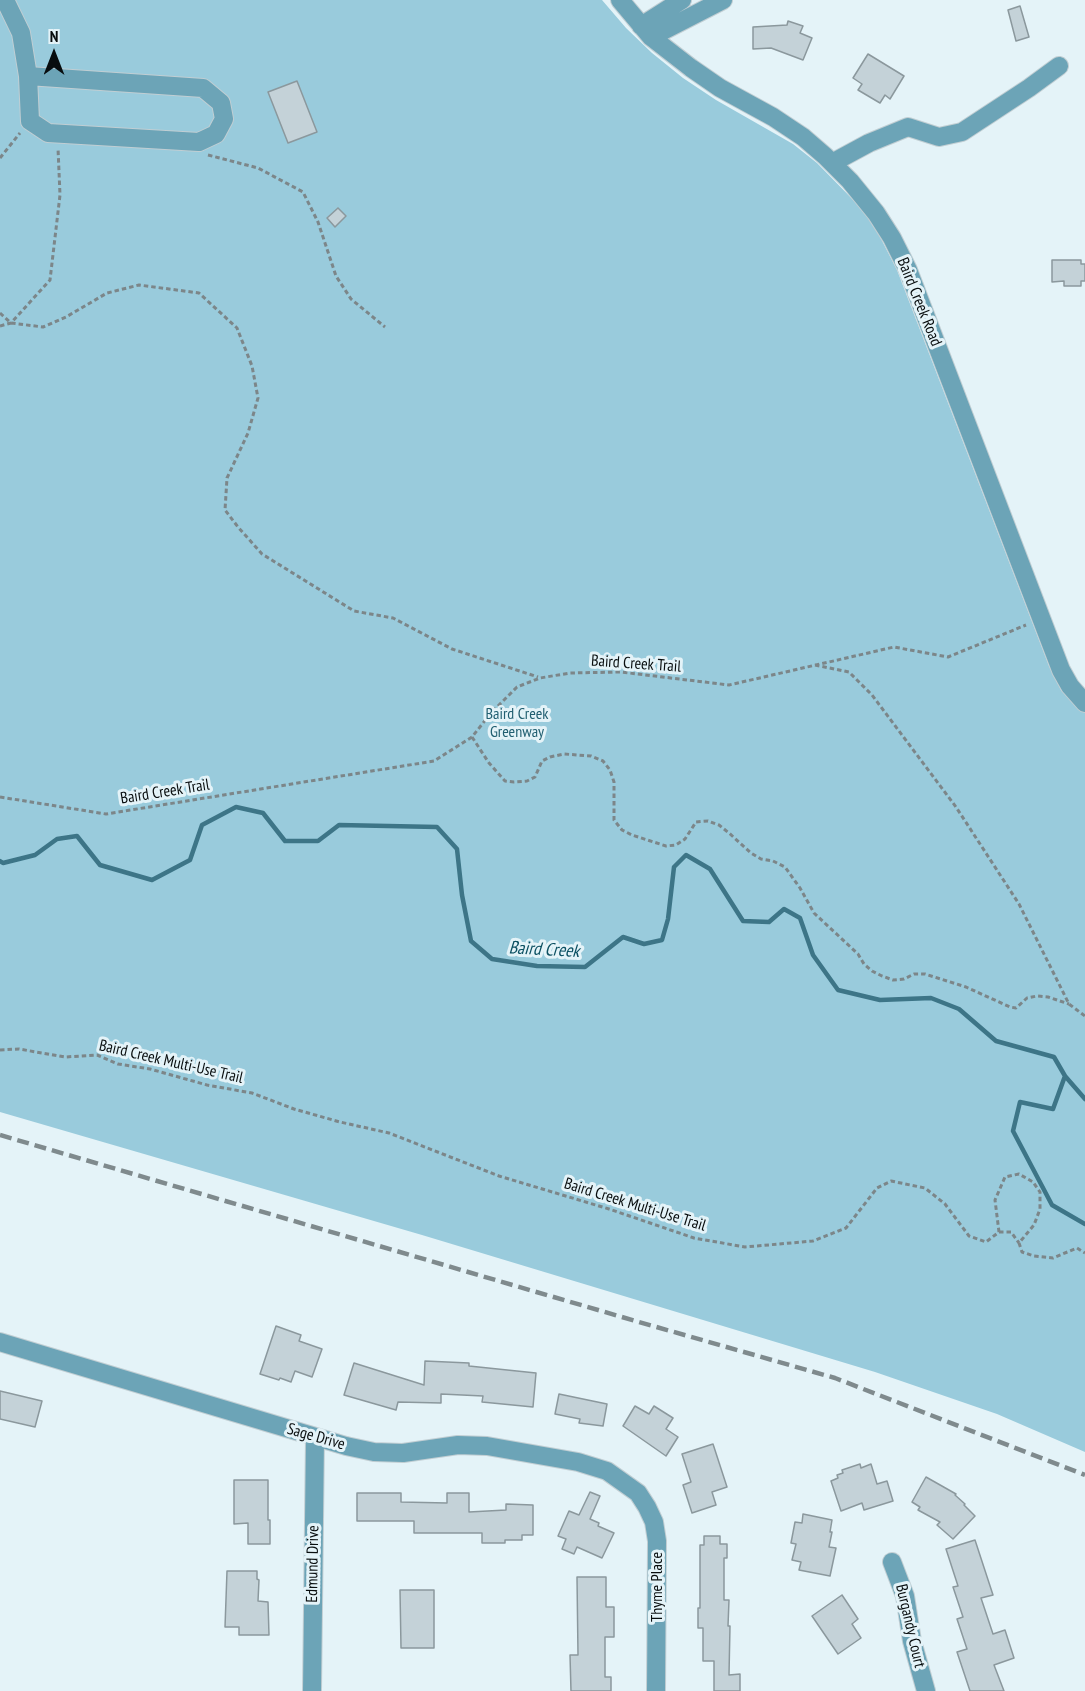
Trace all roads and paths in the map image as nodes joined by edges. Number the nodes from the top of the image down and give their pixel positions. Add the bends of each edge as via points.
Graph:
1 (5, 0) edge
2 (620, 0) edge
3 (682, 0) edge
4 (723, 0) edge
5 (646, 31) junction
6 (1059, 66) dead end
7 (28, 75) junction
8 (30, 120) junction
9 (58, 134) junction
10 (199, 142) junction
11 (0, 158) edge
12 (832, 163) junction
13 (0, 313) edge
14 (11, 323) junction
15 (0, 326) edge
16 (385, 327) dead end
17 (1041, 619) junction
18 (813, 665) junction
19 (540, 678) junction
20 (1085, 703) edge
21 (472, 737) junction
22 (0, 797) edge
23 (1069, 1004) junction
24 (1085, 1016) edge
25 (0, 1050) edge
26 (999, 1232) junction
27 (1019, 1243) junction
28 (1085, 1253) edge
29 (0, 1342) edge
30 (315, 1437) junction
31 (634, 1489) joint
32 (892, 1562) dead end
33 (312, 1691) edge
34 (656, 1691) edge
35 (926, 1691) edge

1 - 7 street via 21,33
2 - 5 street, Baird Creek Road
3 - 5 street
4 - 5 street
5 - 12 street, Baird Creek Road via 710,81 803,137
6 - 12 street via 962,132 939,137 908,127
7 - 8 street
7 - 10 street via 202,88 221,103 224,120 216,134
8 - 9 street via 48,133
8 - 11 path
9 - 10 street
9 - 14 path via 60,195 50,280
10 - 16 path via 200,153 258,168 303,192 336,276 351,299
12 - 17 street, Baird Creek Road via 876,213 908,270
13 - 14 path
14 - 15 path
14 - 19 path via 43,327 107,293 139,285 199,293 237,328 252,366 258,398 248,433 227,478 225,510 238,527 262,554 354,611 393,618 452,649
17 - 18 path via 948,657 894,647
17 - 20 street, Baird Creek Road via 1061,670
18 - 19 path, Baird Creek Trail via 729,685 621,672
18 - 23 path, Baird Creek Trail via 849,672 872,695 956,807 1019,904
19 - 21 path, Baird Creek Trail via 518,687
21 - 22 path, Baird Creek Trail via 434,761 106,814
21 - 23 path via 505,781 535,777 542,761 564,754 603,761 614,782 614,820 633,835 666,846 676,845 696,822 719,825 751,853 785,867 814,913 872,972 893,980 925,974 966,987 1010,1008 1037,996
23 - 24 path, Baird Creek Trail
25 - 26 path, Baird Creek Multi-Use Trail via 19,1049 65,1057 97,1054 118,1064 252,1093 388,1133 499,1176 694,1238 745,1247 813,1241 846,1228 877,1188 891,1181 925,1188 945,1204 969,1236 986,1242
26 - 27 path via 1011,1232
26 - 27 path via 995,1200 1005,1177 1019,1174 1033,1182 1040,1192 1040,1209 1034,1225
27 - 28 path via 1022,1252 1034,1256 1053,1258 1077,1248
29 - 30 street, Sage Drive
30 - 31 street, Sage Drive via 374,1452 487,1446 607,1470
30 - 33 street, Edmund Drive
31 - 34 street, Thyme Place via 654,1522 657,1541
32 - 35 street, Burgandy Court via 905,1596

